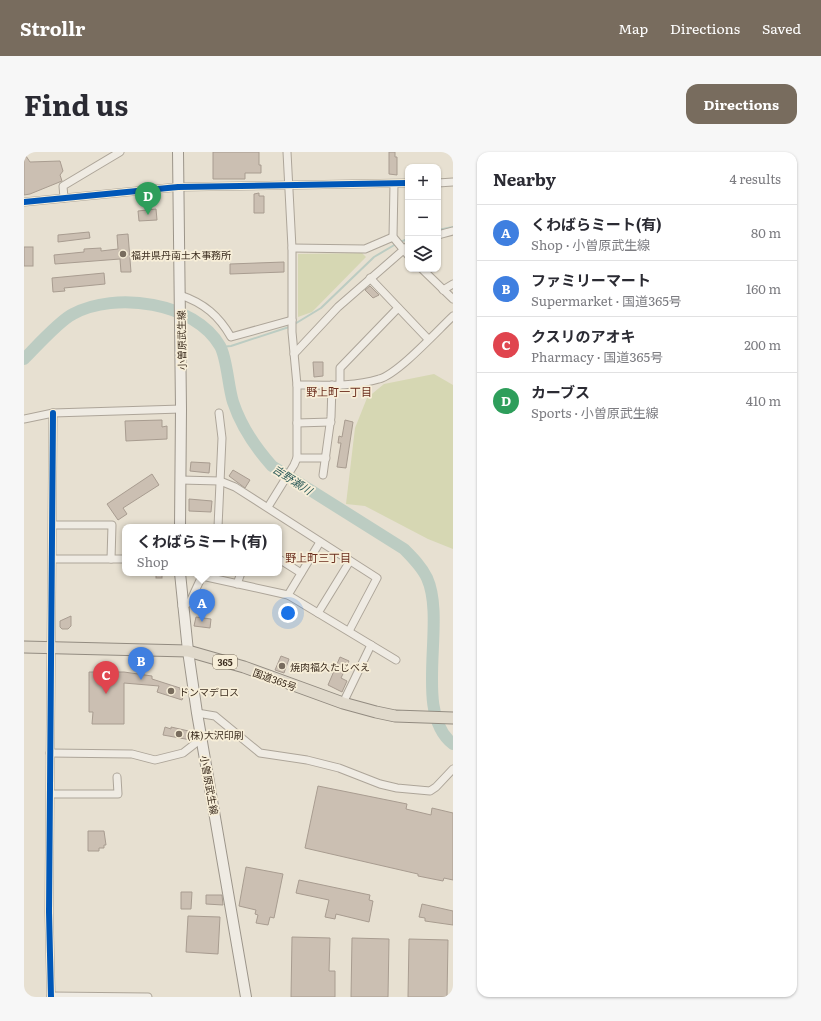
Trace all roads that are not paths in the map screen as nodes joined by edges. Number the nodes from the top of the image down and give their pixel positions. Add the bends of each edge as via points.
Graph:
1 (120, 152) edge
2 (178, 152) edge
3 (287, 152) edge
4 (453, 182) edge
5 (405, 183) edge
6 (441, 183) edge
7 (394, 184) junction
8 (288, 185) junction
9 (178, 187) junction
10 (64, 198) junction
11 (24, 202) edge
12 (453, 231) edge
13 (441, 234) edge
14 (393, 237) junction
15 (405, 247) edge
16 (292, 248) junction
17 (425, 272) edge
18 (370, 278) junction
19 (453, 284) edge
20 (443, 290) junction
21 (180, 297) junction
22 (453, 299) edge
23 (398, 308) junction
24 (453, 316) edge
25 (292, 320) junction
26 (428, 339) junction
27 (294, 354) junction
28 (297, 385) junction
29 (332, 385) junction
30 (340, 385) junction
31 (181, 409) junction
32 (53, 413) junction
33 (219, 413) dead end
34 (24, 419) edge
35 (331, 422) junction
36 (297, 423) junction
37 (326, 458) junction
38 (296, 461) junction
39 (323, 475) dead end
40 (180, 480) junction
41 (220, 481) junction
42 (268, 507) junction
43 (180, 524) edge
44 (220, 524) edge
45 (53, 525) junction
46 (320, 542) junction
47 (53, 559) junction
48 (111, 559) junction
49 (122, 559) edge
50 (282, 561) edge
51 (350, 561) junction
52 (301, 573) junction
53 (180, 576) edge
54 (203, 576) edge
55 (207, 576) edge
56 (241, 576) edge
57 (237, 584) junction
58 (288, 595) junction
59 (182, 606) junction
60 (318, 613) junction
61 (349, 631) junction
62 (371, 645) junction
63 (24, 647) edge
64 (52, 647) junction
65 (188, 651) junction
66 (396, 660) dead end
67 (343, 703) junction
68 (197, 713) junction
69 (453, 718) edge
70 (202, 738) junction
71 (50, 753) junction
72 (453, 768) edge
73 (117, 777) dead end
74 (51, 794) junction
75 (51, 997) edge
76 (137, 997) edge
77 (148, 997) edge
78 (246, 997) edge

1 - 10 street via 63,186
2 - 9 main road, 小曽原武生線
3 - 8 street
4 - 6 street
5 - 7 street
7 - 8 street
7 - 14 street
8 - 9 street
8 - 16 street
9 - 10 street
9 - 21 main road, 小曽原武生線
10 - 11 street
12 - 13 street
14 - 15 street
14 - 16 street via 365,248
15 - 18 street
16 - 25 street
17 - 20 street
18 - 23 street
18 - 27 street via 338,307
19 - 20 street
20 - 22 street
21 - 25 street via 208,308 222,322 231,337
21 - 31 main road, 小曽原武生線
23 - 26 street
23 - 30 street via 340,368
24 - 26 street
25 - 27 street
26 - 30 street via 386,376
27 - 28 street
28 - 29 street
28 - 36 street
29 - 30 street
29 - 35 street
31 - 32 street
31 - 40 main road, 小曽原武生線
32 - 34 street
32 - 45 street
33 - 41 street via 222,438
35 - 36 street
35 - 37 street
36 - 38 street
37 - 38 street
37 - 39 street
38 - 42 street
40 - 41 street
40 - 43 main road, 小曽原武生線
41 - 42 street
41 - 44 street
42 - 46 street
45 - 47 street
45 - 48 street via 112,525
46 - 51 street
46 - 52 street
47 - 48 street
47 - 64 street
48 - 49 street
50 - 52 street
51 - 60 street
51 - 61 street via 377,578
52 - 58 street
53 - 59 main road, 小曽原武生線
54 - 59 street via 190,602
55 - 57 street
56 - 57 street
57 - 58 street
58 - 60 street
59 - 65 main road, 小曽原武生線
60 - 61 street
61 - 62 street
62 - 66 street
62 - 67 street
63 - 64 highway, 国道365号 / 365
64 - 65 highway, 国道365号 / 365
64 - 71 street
65 - 67 highway, 国道365号 / 365 via 244,667
65 - 68 main road, 小曽原武生線
67 - 69 highway, 国道365号 / 365 via 395,716
68 - 70 main road, 小曽原武生線
68 - 72 street via 215,716 260,753 339,768 391,786 430,791
70 - 71 street via 183,753 155,760 132,754
70 - 78 main road, 小曽原武生線
71 - 74 street
73 - 74 street via 118,794
74 - 75 street
75 - 76 street
76 - 77 street

